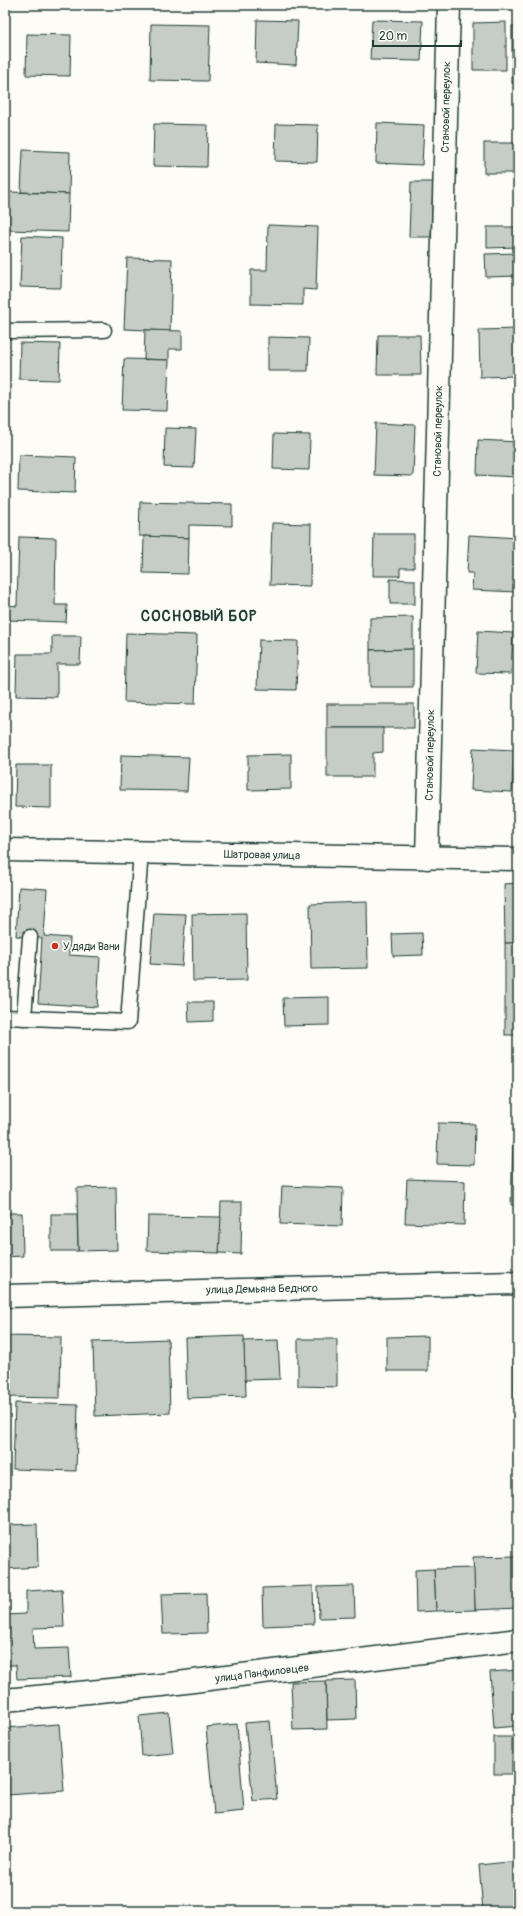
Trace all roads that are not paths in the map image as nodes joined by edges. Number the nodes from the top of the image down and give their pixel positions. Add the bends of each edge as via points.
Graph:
1 (449, 5) edge
2 (104, 330) dead end
3 (5, 331) edge
4 (5, 850) edge
5 (142, 852) junction
6 (427, 858) junction
7 (518, 860) edge
8 (30, 937) dead end
9 (5, 1017) edge
10 (24, 1018) junction
11 (518, 1283) edge
12 (5, 1296) edge
13 (518, 1640) edge
14 (5, 1700) edge

1 - 6 street, Становой переулок
2 - 3 lane
4 - 5 street, Шатровая улица
5 - 6 street, Шатровая улица
5 - 10 lane via 128,1022
6 - 7 street, Шатровая улица
8 - 10 lane
9 - 10 lane
11 - 12 street, улица Демьяна Бедного
13 - 14 street, улица Панфиловцев via 162,1685

